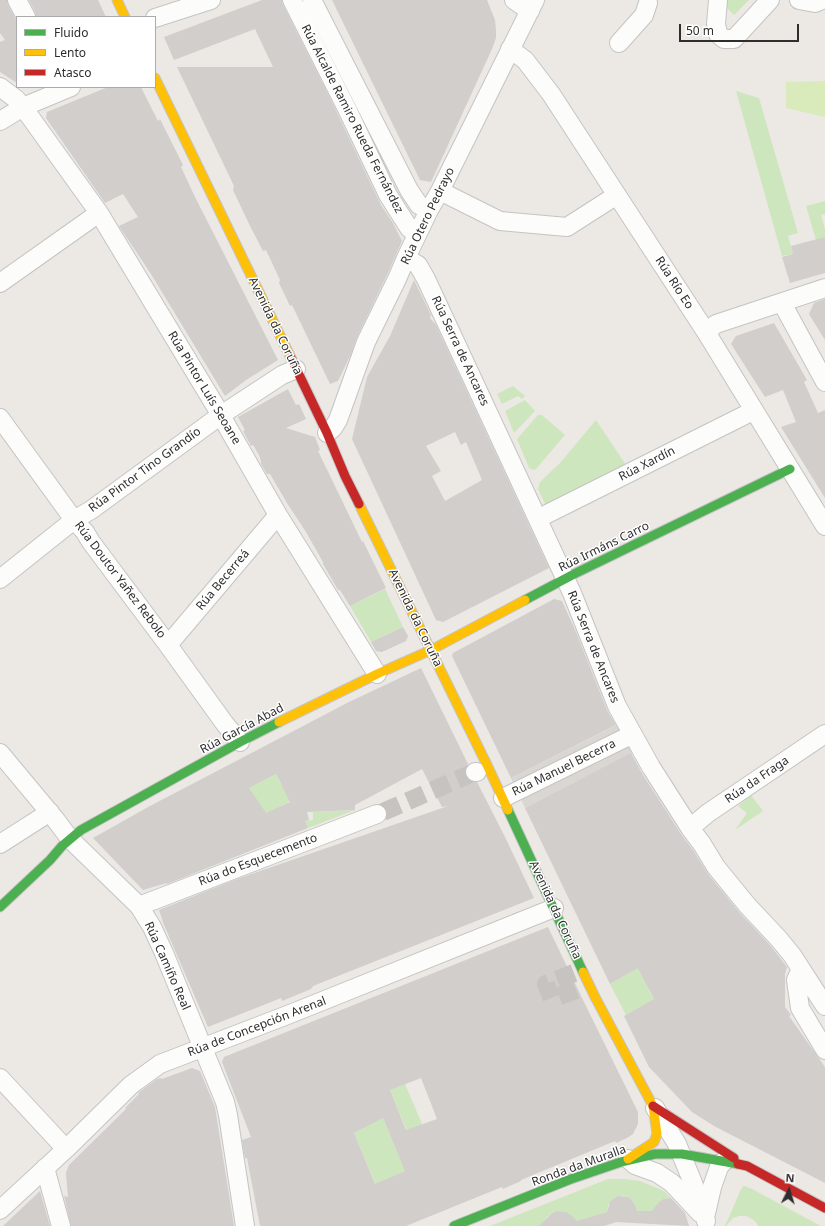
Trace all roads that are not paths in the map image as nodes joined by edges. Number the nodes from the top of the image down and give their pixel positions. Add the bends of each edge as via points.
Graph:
1 (16, 0) edge
2 (117, 0) edge
3 (211, 0) edge
4 (292, 0) edge
5 (312, 0) edge
6 (514, 0) edge
7 (718, 0) edge
8 (770, 0) edge
9 (799, 0) edge
10 (822, 0) edge
11 (647, 1) edge
12 (533, 5) edge
13 (25, 16) edge
14 (125, 16) edge
15 (156, 18) edge
16 (619, 44) dead end
17 (510, 49) junction
18 (156, 80) edge
19 (0, 87) edge
20 (68, 88) edge
21 (23, 107) junction
22 (0, 121) edge
23 (440, 191) junction
24 (617, 194) junction
25 (429, 210) junction
26 (99, 213) junction
27 (417, 235) junction
28 (406, 258) junction
29 (0, 283) edge
30 (825, 288) edge
31 (782, 303) junction
32 (706, 332) junction
33 (296, 369) junction
34 (825, 382) edge
35 (747, 414) dead end
36 (221, 415) junction
37 (0, 418) edge
38 (327, 433) junction
39 (790, 469) junction
40 (546, 514) dead end
41 (278, 515) junction
42 (74, 520) junction
43 (825, 526) edge
44 (0, 579) edge
45 (565, 580) junction
46 (168, 645) junction
47 (431, 650) junction
48 (378, 674) junction
49 (825, 734) edge
50 (625, 738) dead end
51 (240, 742) junction
52 (0, 753) edge
53 (503, 798) junction
54 (50, 812) junction
55 (377, 814) tunnel mouth
56 (690, 828) junction
57 (70, 839) junction
58 (0, 844) edge
59 (0, 906) edge
60 (139, 906) junction
61 (554, 908) junction
62 (801, 969) junction
63 (825, 1006) edge
64 (202, 1047) junction
65 (825, 1050) edge
66 (0, 1078) edge
67 (653, 1106) junction
68 (66, 1149) junction
69 (682, 1154) junction
70 (628, 1160) junction
71 (724, 1161) junction
72 (747, 1166) junction
73 (45, 1168) junction
74 (825, 1208) edge
75 (0, 1210) edge
76 (705, 1219) junction
77 (61, 1226) edge
78 (245, 1226) edge
79 (454, 1226) edge

1 - 13 street
2 - 14 street
3 - 15 street
4 - 27 street, Rúa Alcalde Ramiro Rueda Fernández via 388,195 409,228
5 - 25 street, Rúa Alcalde Ramiro Rueda Fernández via 408,190 419,205
6 - 12 street
7 - 8 street via 716,24 718,34 724,39 734,39
9 - 10 street via 815,3
11 - 16 street via 644,15
12 - 17 street, Rúa Otero Pedrayo
17 - 23 street, Rúa Otero Pedrayo
17 - 24 street, Rúa Río Eo via 525,60 551,94
18 - 33 street, Avenida da Coruña
19 - 21 street, Rúa Pintor Luís Seoane
20 - 21 street
21 - 22 street
21 - 26 street, Rúa Pintor Luís Seoane
23 - 24 street via 500,221 566,227
23 - 25 street, Rúa Otero Pedrayo
24 - 32 street, Rúa Río Eo
25 - 27 street, Rúa Otero Pedrayo
26 - 29 street
26 - 36 street, Rúa Pintor Luís Seoane
27 - 28 street, Rúa Otero Pedrayo
28 - 38 street, Rúa Otero Pedrayo via 366,342 338,420
28 - 45 street, Rúa Serra de Ancares via 418,265 426,279
30 - 31 street
31 - 32 street via 716,324
31 - 34 street
32 - 39 street, Rúa Río Eo
33 - 36 street, Rúa Pintor Tino Grandío via 282,375
33 - 38 street, Avenida da Coruña
35 - 40 street, Rúa Xardín
36 - 41 street, Rúa Pintor Luís Seoane
36 - 42 street, Rúa Pintor Tino Grandío
37 - 42 street, Rúa Doutor Yañez Rebolo
38 - 47 street, Avenida da Coruña via 345,476
39 - 43 street, Rúa Río Eo
39 - 45 street, Rúa Irmáns Carro
41 - 46 street, Rúa Becerreá
41 - 48 street, Rúa Pintor Luís Seoane
42 - 44 street, Rúa Pintor Tino Grandío
42 - 46 street, Rúa Doutor Yañez Rebolo
45 - 47 street, Rúa Irmáns Carro
45 - 56 street, Rúa Serra de Ancares via 617,706 651,767
46 - 51 street, Rúa Doutor Yañez Rebolo
47 - 48 street, Rúa García Abad
47 - 53 street, Avenida da Coruña
48 - 51 street, Rúa García Abad
49 - 56 street, Rúa da Fraga via 708,813
50 - 53 street, Rúa Manuel Becerra
51 - 57 street, Rúa García Abad via 81,830
52 - 54 street, Rúa Camiño Real
53 - 61 street, Avenida da Coruña
54 - 57 street, Rúa Camiño Real
54 - 58 street
55 - 60 street, Rúa do Esquecemento
56 - 62 street, Rúa Serra de Ancares via 716,867 778,938
57 - 59 street, Rúa García Abad
57 - 60 street, Rúa Camiño Real
60 - 64 street, Rúa Camiño Real via 164,953
61 - 64 street, Rúa de Concepción Arenal
61 - 67 street, Avenida da Coruña via 595,998
62 - 63 street, Rúa Serra de Ancares
62 - 65 street via 796,980 800,1008
64 - 68 street, Rúa de Concepción Arenal via 160,1064 131,1085
64 - 78 street, Rúa Camiño Real via 225,1102
66 - 68 street
67 - 69 street, Avenida da Coruña
67 - 70 street via 657,1134 654,1142
67 - 72 street
68 - 73 street, Rúa de Concepción Arenal
69 - 70 street, Ronda da Muralla via 655,1154
69 - 71 street, Ronda da Muralla
69 - 76 street, Avenida da Coruña
70 - 76 street via 672,1183
70 - 79 street, Ronda da Muralla via 571,1179
71 - 72 street, Ronda da Muralla
71 - 76 street via 719,1167 712,1187
72 - 74 street, Ronda da Muralla
73 - 75 street, Rúa de Concepción Arenal
73 - 77 street

